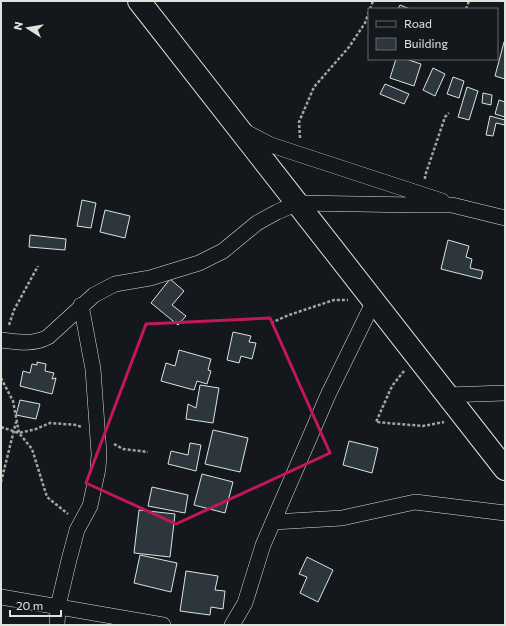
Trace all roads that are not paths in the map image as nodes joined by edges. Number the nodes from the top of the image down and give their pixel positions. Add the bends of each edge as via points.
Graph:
1 (139, 1) edge
2 (240, 129) junction
3 (298, 203) junction
4 (452, 205) junction
5 (505, 218) edge
6 (374, 301) junction
7 (81, 305) junction
8 (2, 342) edge
9 (505, 393) edge
10 (447, 395) junction
11 (505, 469) edge
12 (505, 513) edge
13 (273, 522) junction
14 (1, 597) edge
15 (245, 602) junction
16 (58, 606) junction
17 (57, 625) edge
18 (163, 625) edge
19 (232, 625) edge
20 (243, 625) edge

1 - 2 street
2 - 3 street
2 - 4 street via 271,145
3 - 4 street
3 - 6 street
3 - 7 street via 257,223 223,251 210,258 172,272 115,284
4 - 5 street
6 - 10 street
6 - 13 street via 328,395
7 - 8 street via 48,337 40,341
7 - 16 street via 93,369 99,454 95,488 90,506 79,526
9 - 10 street
10 - 11 street
12 - 13 street via 414,502 342,518
13 - 15 street
14 - 16 street
15 - 19 street
15 - 20 street
16 - 17 street
16 - 18 street

